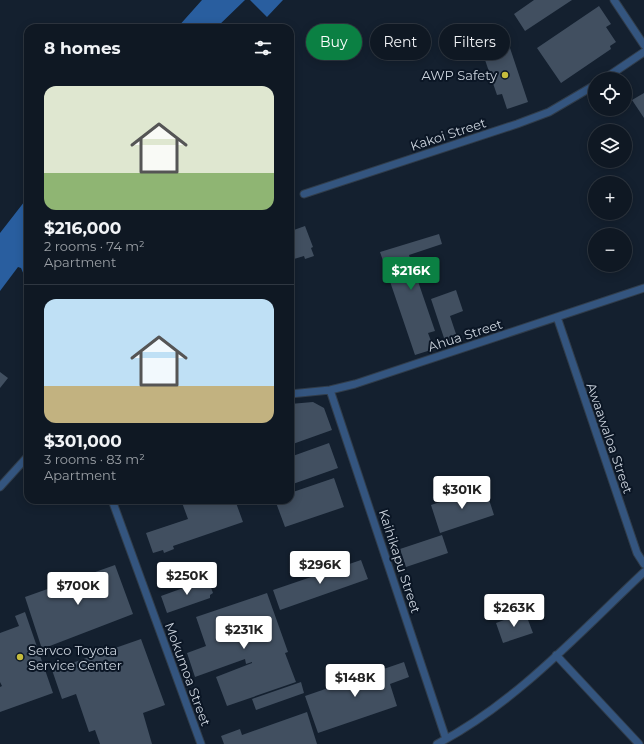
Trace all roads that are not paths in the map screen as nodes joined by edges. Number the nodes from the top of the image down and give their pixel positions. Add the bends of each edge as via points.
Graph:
1 (614, 0) edge
2 (644, 45) edge
3 (644, 52) edge
4 (614, 72) edge
5 (588, 89) edge
6 (304, 194) dead end
7 (644, 288) edge
8 (558, 317) junction
9 (330, 390) junction
10 (294, 394) edge
11 (24, 460) edge
12 (0, 487) edge
13 (113, 504) edge
14 (644, 564) edge
15 (644, 572) edge
16 (556, 655) junction
17 (446, 739) junction
18 (201, 744) edge
19 (437, 744) edge
20 (639, 744) edge

1 - 2 street
3 - 4 street
5 - 6 street, Kakoi Street via 549,112
7 - 8 street, Ahua Street
8 - 9 street, Ahua Street
8 - 14 street, Awaawaloa Street via 637,552
9 - 10 street, Ahua Street
9 - 17 street, Kaihikapu Street
11 - 12 street
13 - 18 street, Mokumoa Street
15 - 16 street
16 - 17 street via 498,707
16 - 20 street
17 - 19 street

